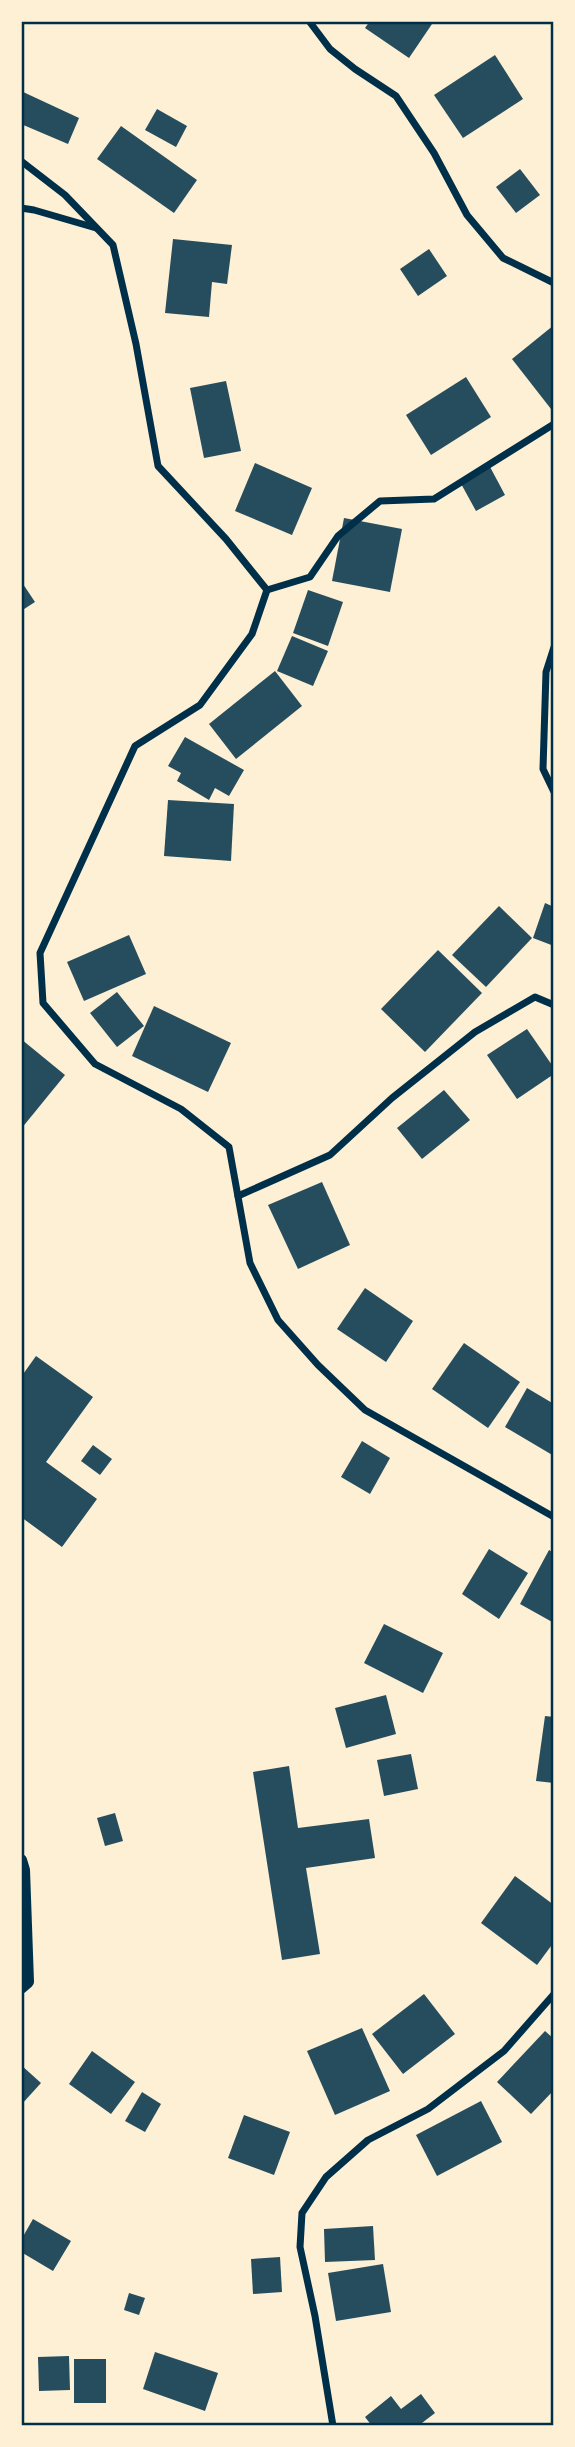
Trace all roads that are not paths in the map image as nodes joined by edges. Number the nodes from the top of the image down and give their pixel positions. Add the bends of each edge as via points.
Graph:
1 (309, 21) edge
2 (21, 161) edge
3 (21, 208) edge
4 (96, 228) junction
5 (554, 283) edge
6 (554, 424) edge
7 (267, 590) junction
8 (554, 647) edge
9 (554, 792) edge
10 (554, 1005) edge
11 (238, 1196) junction
12 (554, 1517) edge
13 (21, 1860) edge
14 (21, 1988) edge
15 (554, 1994) edge
16 (333, 2426) edge

1 - 5 street via 330,49 396,96 467,215 503,258
2 - 4 street via 65,195
3 - 4 street
4 - 7 street via 113,246 158,466
6 - 7 street via 434,499 380,501 338,536 310,577
7 - 11 street via 252,634 200,705 135,746 40,953 43,1003 95,1064 181,1109 229,1147
8 - 9 street via 546,672 543,769
10 - 11 street via 535,997 475,1032 330,1155
11 - 12 street via 250,1263 278,1320 318,1365 365,1410
13 - 14 street via 28,1982
15 - 16 street via 504,2051 428,2109 368,2140 326,2177 302,2213 300,2247

